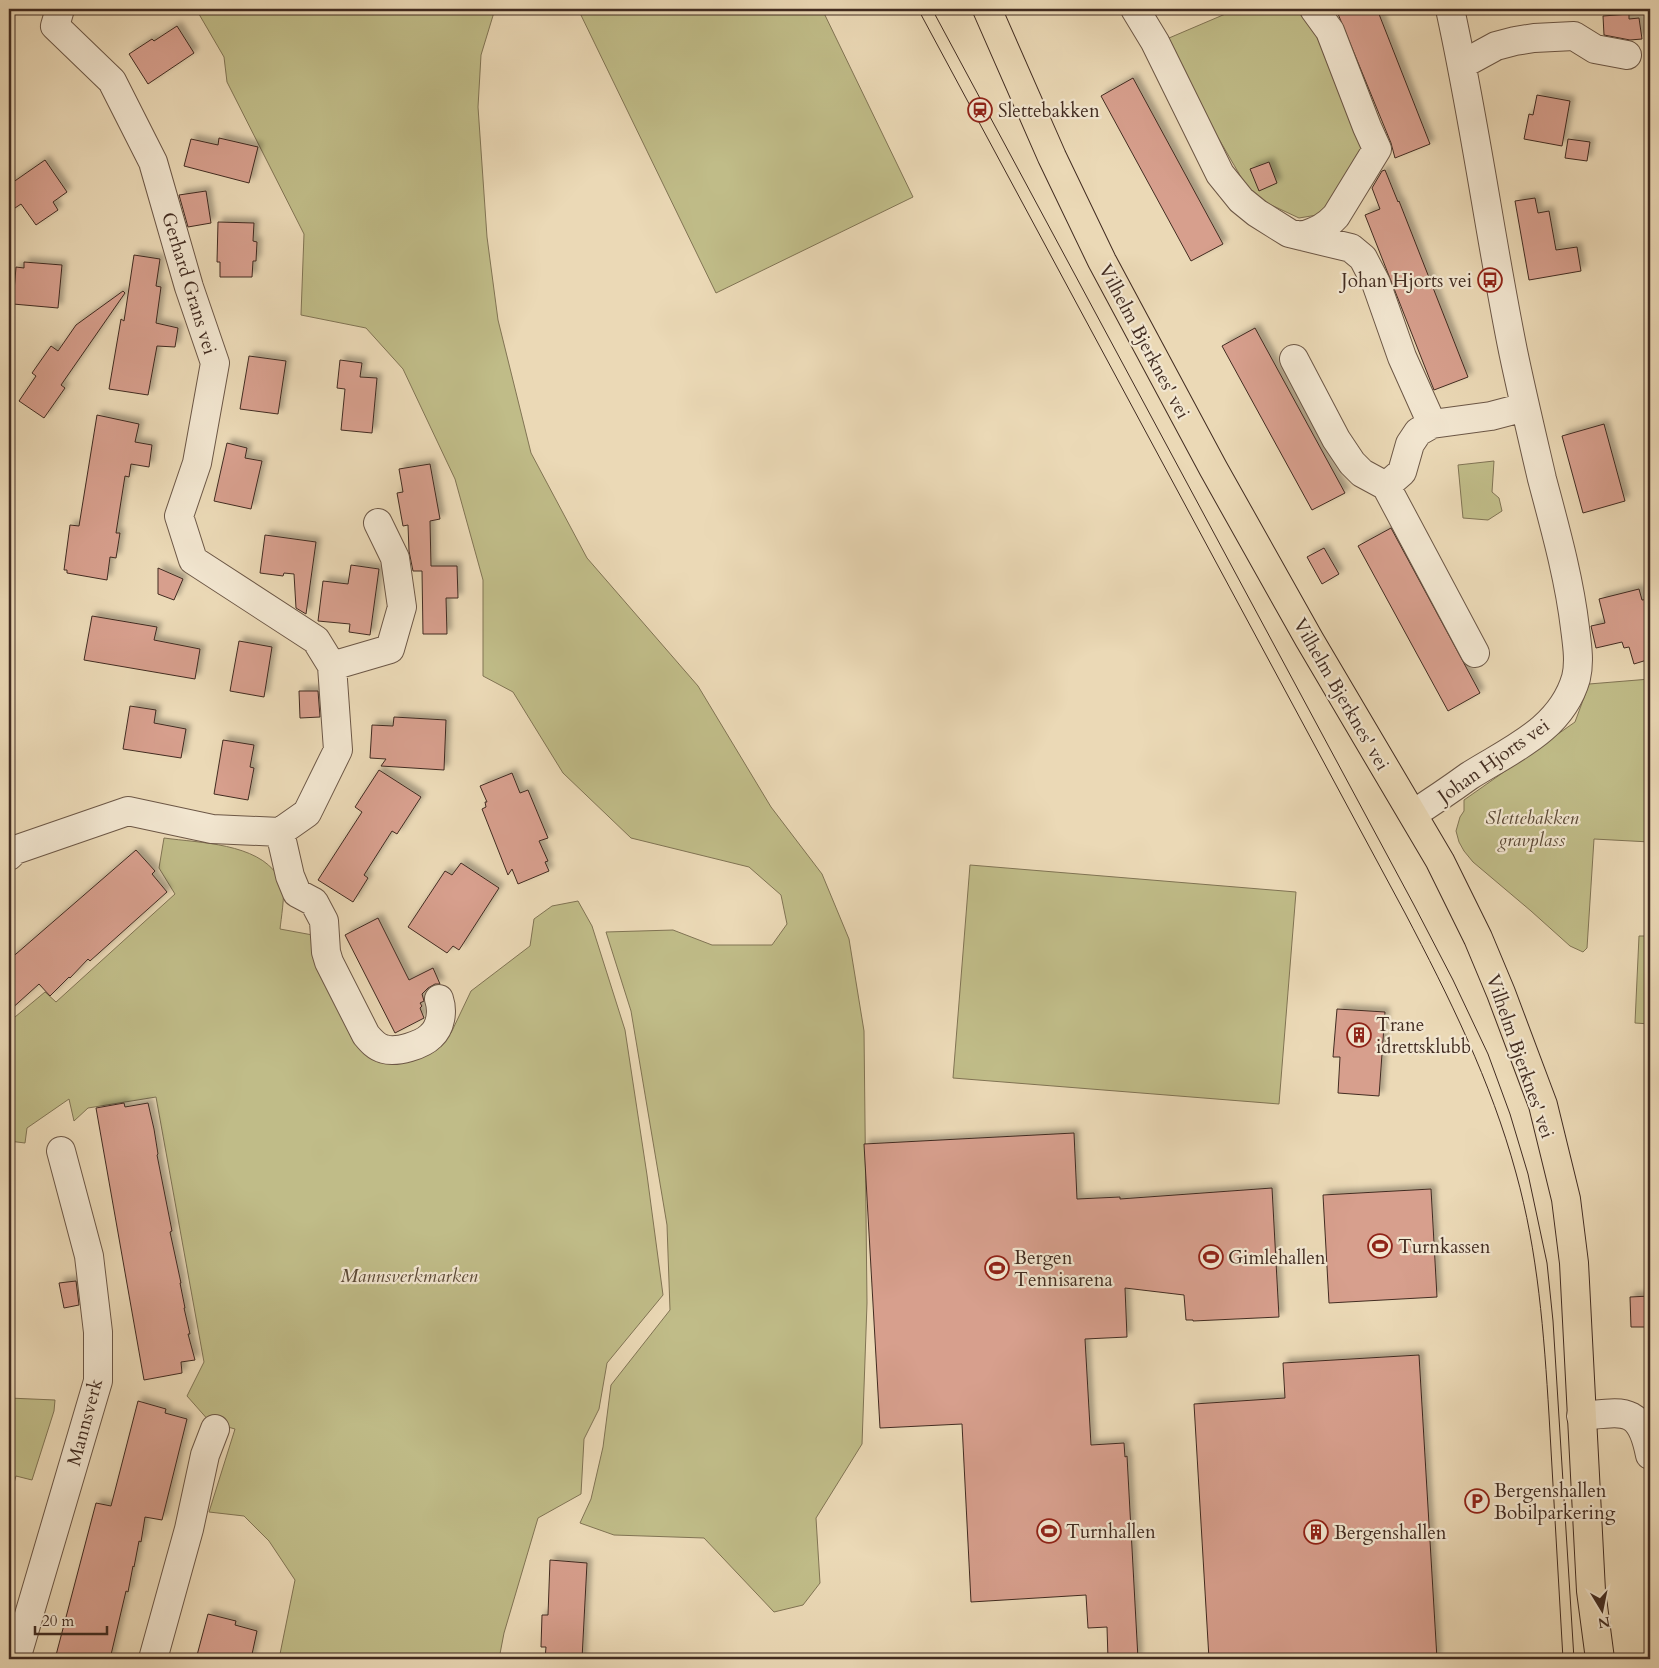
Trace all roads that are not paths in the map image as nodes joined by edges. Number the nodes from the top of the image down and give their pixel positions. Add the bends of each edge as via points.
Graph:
1 (60, 9) edge
2 (987, 9) edge
3 (1135, 9) edge
4 (1314, 9) edge
5 (1450, 9) edge
6 (1627, 56) dead end
7 (1462, 64) junction
8 (1302, 236) junction
9 (1294, 359) dead end
10 (1525, 407) junction
11 (1432, 424) junction
12 (1386, 486) junction
13 (378, 523) dead end
14 (1475, 653) dead end
15 (332, 666) junction
16 (1413, 814) junction
17 (280, 832) junction
18 (9, 856) edge
19 (439, 1000) dead end
20 (61, 1151) dead end
21 (1581, 1416) junction
22 (215, 1429) dead end
23 (1650, 1455) edge
24 (16, 1659) edge
25 (154, 1659) edge
26 (1600, 1659) edge

1 - 15 street, Gerhard Grans vei via 55,26 112,81 153,162 215,363 197,464 179,516 194,560 316,640
2 - 16 main road, Vilhelm Bjerknes' vei via 1102,261 1304,631
3 - 8 street via 1155,42 1220,174 1241,200 1257,213 1289,233
4 - 8 street via 1330,31 1377,149 1336,216 1319,231
5 - 7 street, Johan Hjorts vei
6 - 7 street via 1596,49 1574,36 1515,40
7 - 10 street, Johan Hjorts vei
8 - 11 street via 1351,248 1362,258 1376,283 1402,357
9 - 12 street via 1352,463 1362,474
10 - 11 street via 1490,416
10 - 16 street, Johan Hjorts vei via 1561,547 1573,610 1578,655 1576,677 1560,710 1548,725
11 - 12 street via 1418,432 1410,444 1402,472
12 - 14 street
13 - 15 street via 395,558 402,607 390,649
15 - 17 street, Gerhard Grans vei via 338,750 307,813
16 - 21 main road, Vilhelm Bjerknes' vei via 1478,938 1543,1105 1566,1199 1575,1280
17 - 18 street via 212,829 128,811 15,850
17 - 19 street via 297,893 314,902 324,921 329,962 373,1043 383,1049 399,1050 430,1037 441,1017
20 - 24 street, Mannsverk via 89,1256 98,1332 98,1381
21 - 23 street via 1620,1413 1633,1416 1644,1432
21 - 26 main road, Vilhelm Bjerknes' vei via 1591,1591
22 - 25 street via 205,1455

